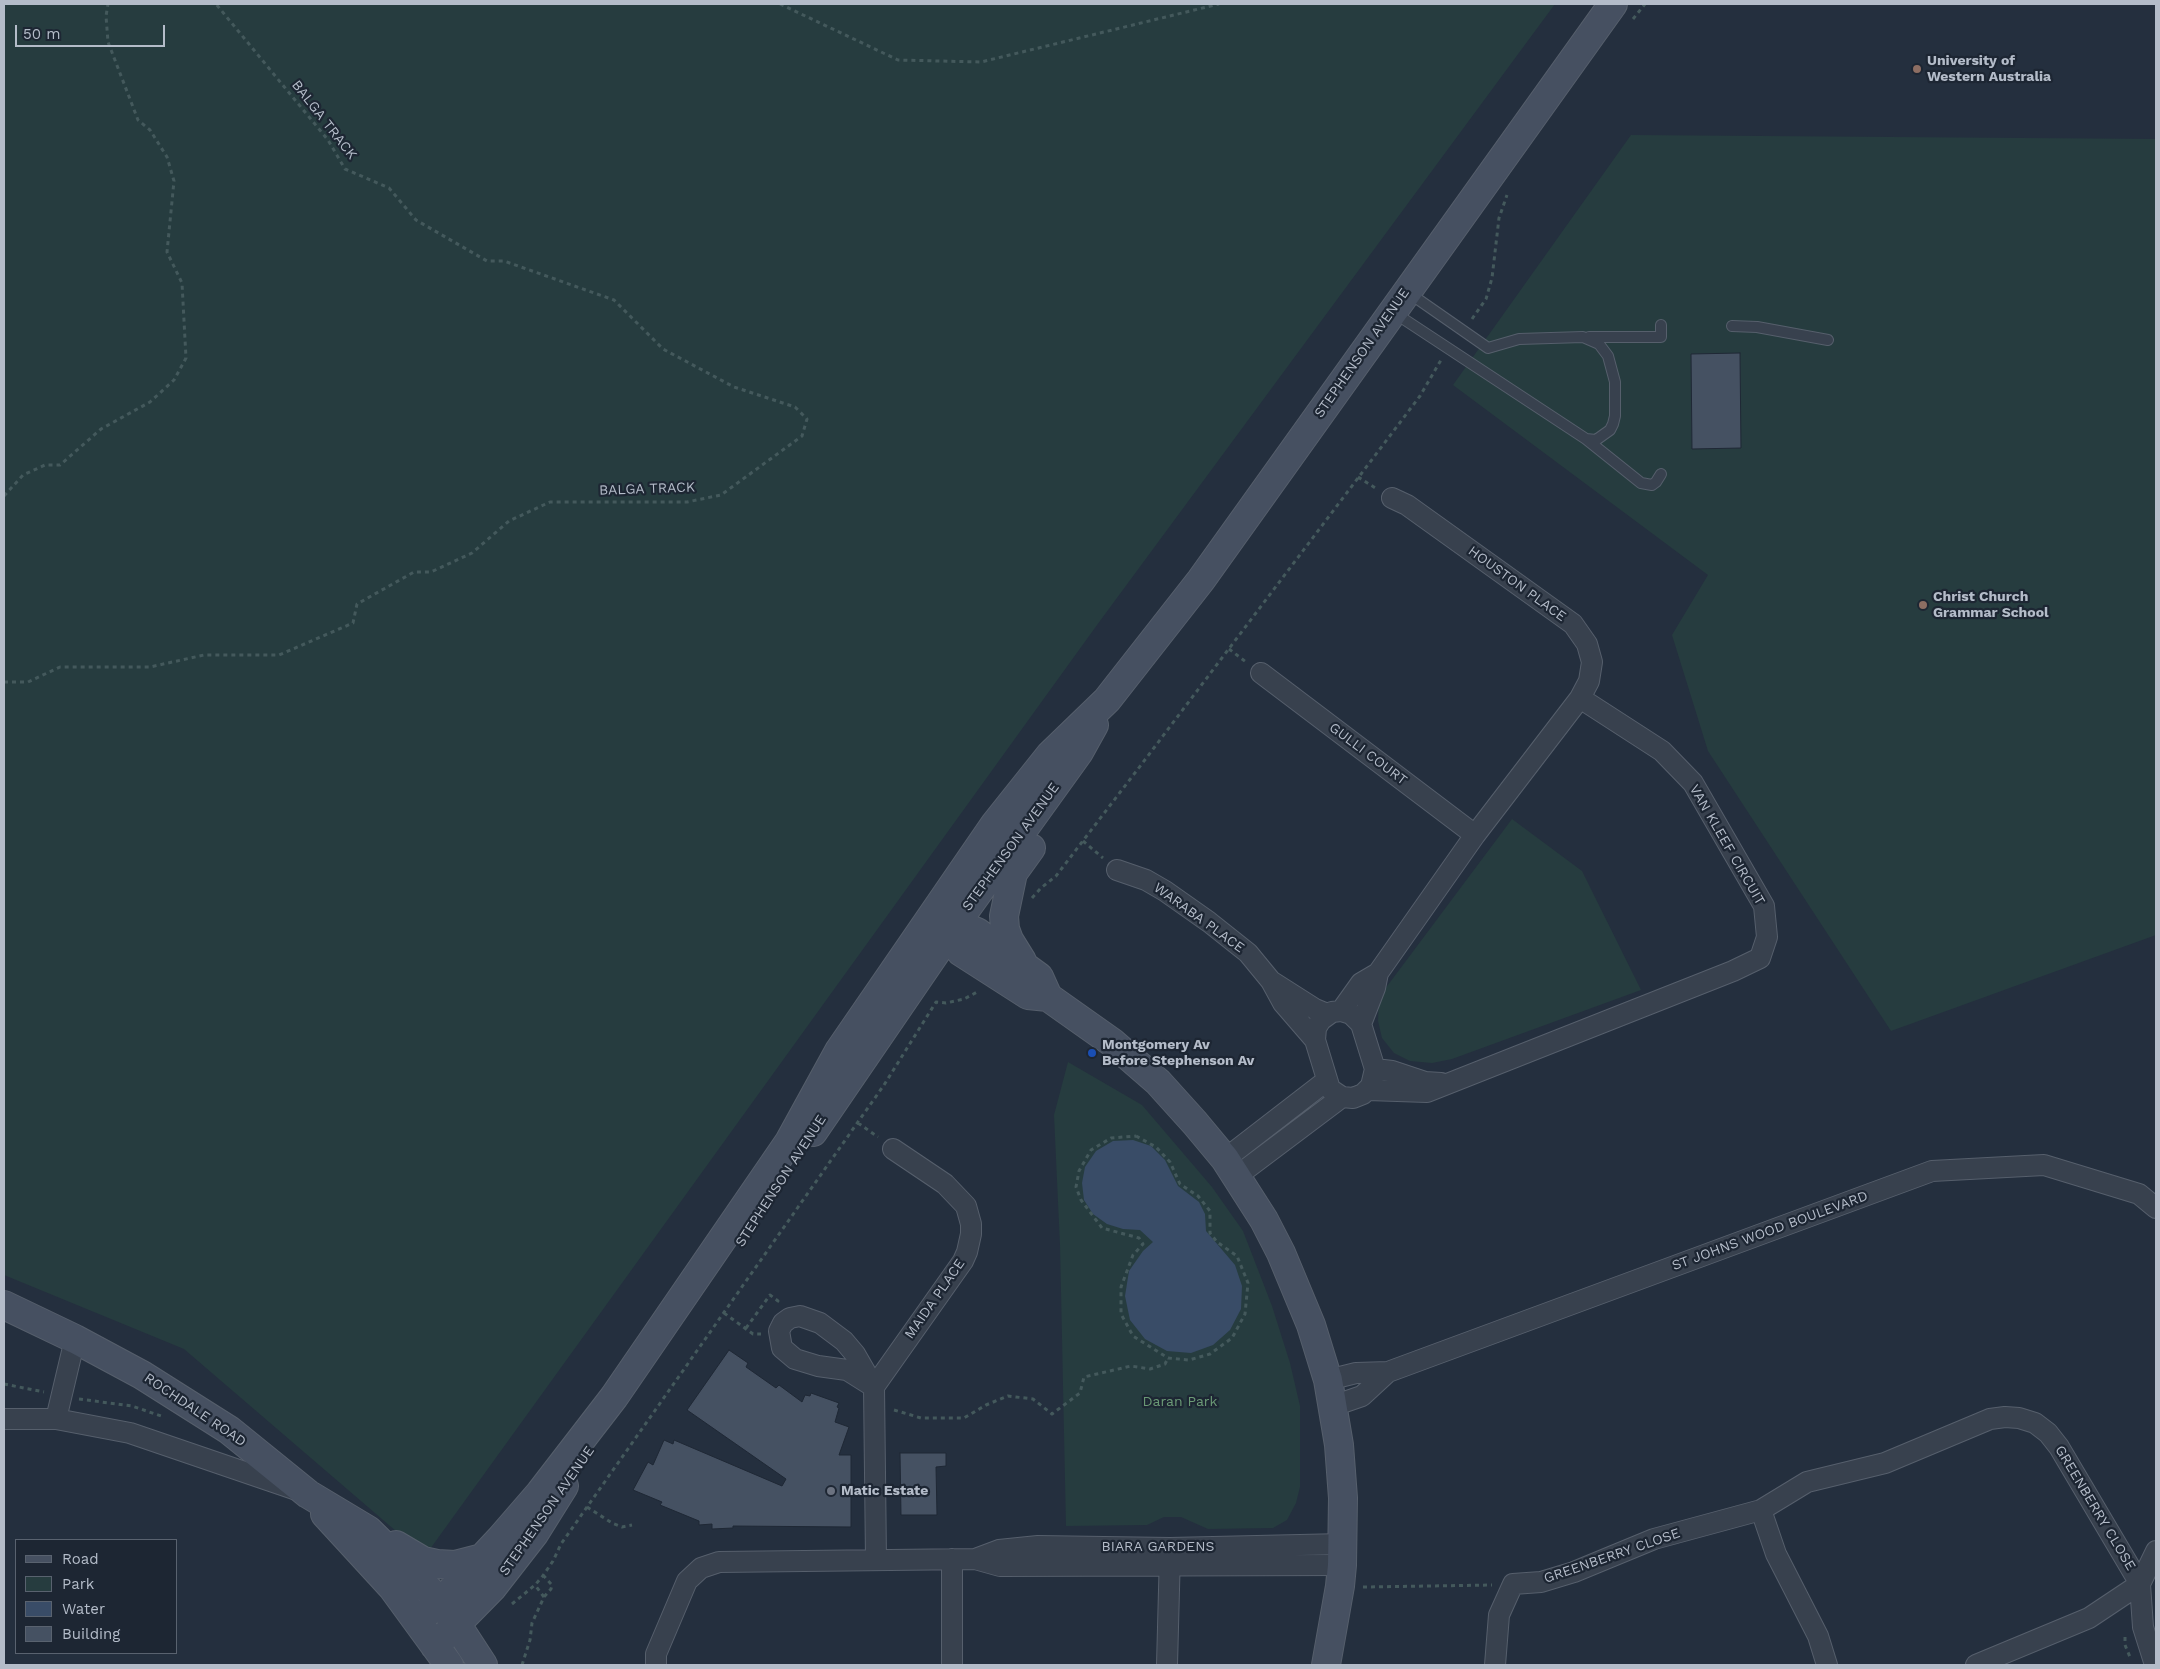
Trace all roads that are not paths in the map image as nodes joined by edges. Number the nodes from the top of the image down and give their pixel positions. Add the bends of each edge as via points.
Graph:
1 (1613, 4) edge
2 (1399, 301) junction
3 (1661, 325) dead end
4 (1732, 326) dead end
5 (1583, 337) junction
6 (1828, 340) dead end
7 (1586, 439) junction
8 (1661, 474) dead end
9 (1392, 498) dead end
10 (1261, 673) dead end
11 (1580, 698) junction
12 (1107, 700) junction
13 (1079, 752) junction
14 (1475, 835) junction
15 (1117, 870) road end
16 (958, 877) junction
17 (956, 923) junction
18 (1025, 966) junction
19 (1378, 973) junction
20 (1271, 981) junction
21 (1048, 997) junction
22 (1334, 1013) junction
23 (1361, 1024) junction
24 (1315, 1040) junction
25 (839, 1051) junction
26 (1375, 1069) junction
27 (1326, 1081) junction
28 (1446, 1084) junction
29 (1368, 1090) junction
30 (1342, 1097) junction
31 (886, 1144) road end
32 (1231, 1168) junction
33 (2156, 1208) edge
34 (4, 1305) edge
35 (75, 1339) junction
36 (874, 1387) junction
37 (1330, 1393) junction
38 (4, 1419) edge
39 (56, 1419) junction
40 (308, 1494) junction
41 (1761, 1510) junction
42 (368, 1530) junction
43 (2156, 1551) edge
44 (1170, 1556) junction
45 (482, 1558) junction
46 (952, 1559) junction
47 (876, 1560) junction
48 (1342, 1565) junction
49 (2140, 1584) junction
50 (440, 1603) junction
51 (417, 1620) junction
52 (457, 1625) junction
53 (442, 1656) edge
54 (483, 1665) edge
55 (656, 1665) edge
56 (952, 1665) edge
57 (1167, 1665) edge
58 (1326, 1665) edge
59 (1495, 1665) edge
60 (1827, 1665) edge
61 (1976, 1665) edge
62 (2155, 1665) edge

1 - 2 main road, STEPHENSON AVENUE
2 - 5 lane via 1488,348 1519,339
2 - 7 lane
2 - 12 main road, STEPHENSON AVENUE via 1201,580
3 - 5 lane via 1661,337
4 - 6 lane via 1757,327
5 - 7 lane via 1599,344 1608,356 1616,390 1614,424 1601,438
7 - 8 lane via 1641,484 1656,482
9 - 11 street, HOUSTON PLACE via 1407,505 1573,624 1587,644 1592,662 1589,681
10 - 14 street, GULLI COURT
11 - 14 street
11 - 28 street, VAN KLEEF CIRCUIT via 1662,751 1693,783 1764,906 1767,937 1760,958 1733,972
12 - 13 main road, STEPHENSON AVENUE
12 - 16 main road, STEPHENSON AVENUE via 1050,755
13 - 17 main road, STEPHENSON AVENUE
13 - 18 main road via 1070,792 1013,873 1008,888 1004,929
14 - 19 street
15 - 20 street, WARABA PLACE via 1146,880 1187,906 1248,953
16 - 17 main road
16 - 25 main road, STEPHENSON AVENUE
17 - 18 main road via 977,932
17 - 21 main road via 961,952 1028,995
17 - 25 main road via 920,944
17 - 52 main road, STEPHENSON AVENUE via 840,1091 722,1271 571,1477 534,1534 492,1588
18 - 21 main road via 1039,977
19 - 22 street via 1361,984
19 - 23 street
20 - 22 street, WARABA PLACE via 1315,1010
20 - 24 street, WARABA PLACE via 1283,1003
21 - 32 main road via 1113,1043 1158,1082
22 - 23 street via 1351,1014
22 - 24 street via 1316,1028
23 - 26 street
24 - 27 street
25 - 45 main road, STEPHENSON AVENUE via 788,1142 614,1397 540,1493
26 - 28 street, VAN KLEEF CIRCUIT
26 - 29 street via 1374,1081
27 - 30 street via 1330,1089
27 - 32 street
28 - 29 street, VAN KLEEF CIRCUIT via 1427,1092
29 - 30 street via 1353,1098
30 - 32 street
31 - 36 street, MAIDA PLACE via 961,1198 969,1215 971,1234 963,1262
32 - 37 main road via 1264,1220 1296,1285
33 - 37 street, ST JOHNS WOOD BOULEVARD via 2139,1194 2044,1165 1932,1171 1388,1372 1356,1373
34 - 35 main road, ROCHDALE ROAD
35 - 39 street
35 - 40 main road, ROCHDALE ROAD via 142,1375 229,1430
36 - 36 street via 847,1370 805,1362 787,1353 779,1341 783,1323 800,1316 811,1318 832,1331 855,1354
36 - 47 street
37 - 48 main road via 1343,1489
38 - 39 street, ROCHDALE ROAD
39 - 40 street, ROCHDALE ROAD via 130,1433
40 - 42 main road, ROCHDALE ROAD
40 - 51 main road, ROCHDALE ROAD via 392,1586
41 - 49 street, GREENBERRY CLOSE via 1807,1482 1885,1463 1990,1419 2020,1418 2035,1423 2059,1447
41 - 59 street, GREENBERRY CLOSE via 1654,1539 1541,1582 1513,1584 1499,1615
41 - 60 street via 1776,1554 1818,1636
42 - 45 main road via 423,1561 455,1565
42 - 50 main road, ROCHDALE ROAD
43 - 49 street
44 - 46 street, BIARA GARDENS via 1038,1546
44 - 48 street, BIARA GARDENS
44 - 57 street
45 - 50 main road, STEPHENSON AVENUE
46 - 47 street, BIARA GARDENS
46 - 56 street
47 - 55 street, BIARA GARDENS via 713,1562 691,1576 684,1586 656,1654
48 - 58 main road
49 - 61 street via 2090,1618
49 - 62 street via 2143,1627
50 - 51 main road, STEPHENSON AVENUE
50 - 52 main road, ROCHDALE ROAD
51 - 53 main road, ROCHDALE ROAD
52 - 53 main road, STEPHENSON AVENUE
52 - 54 main road, ROCHDALE ROAD

